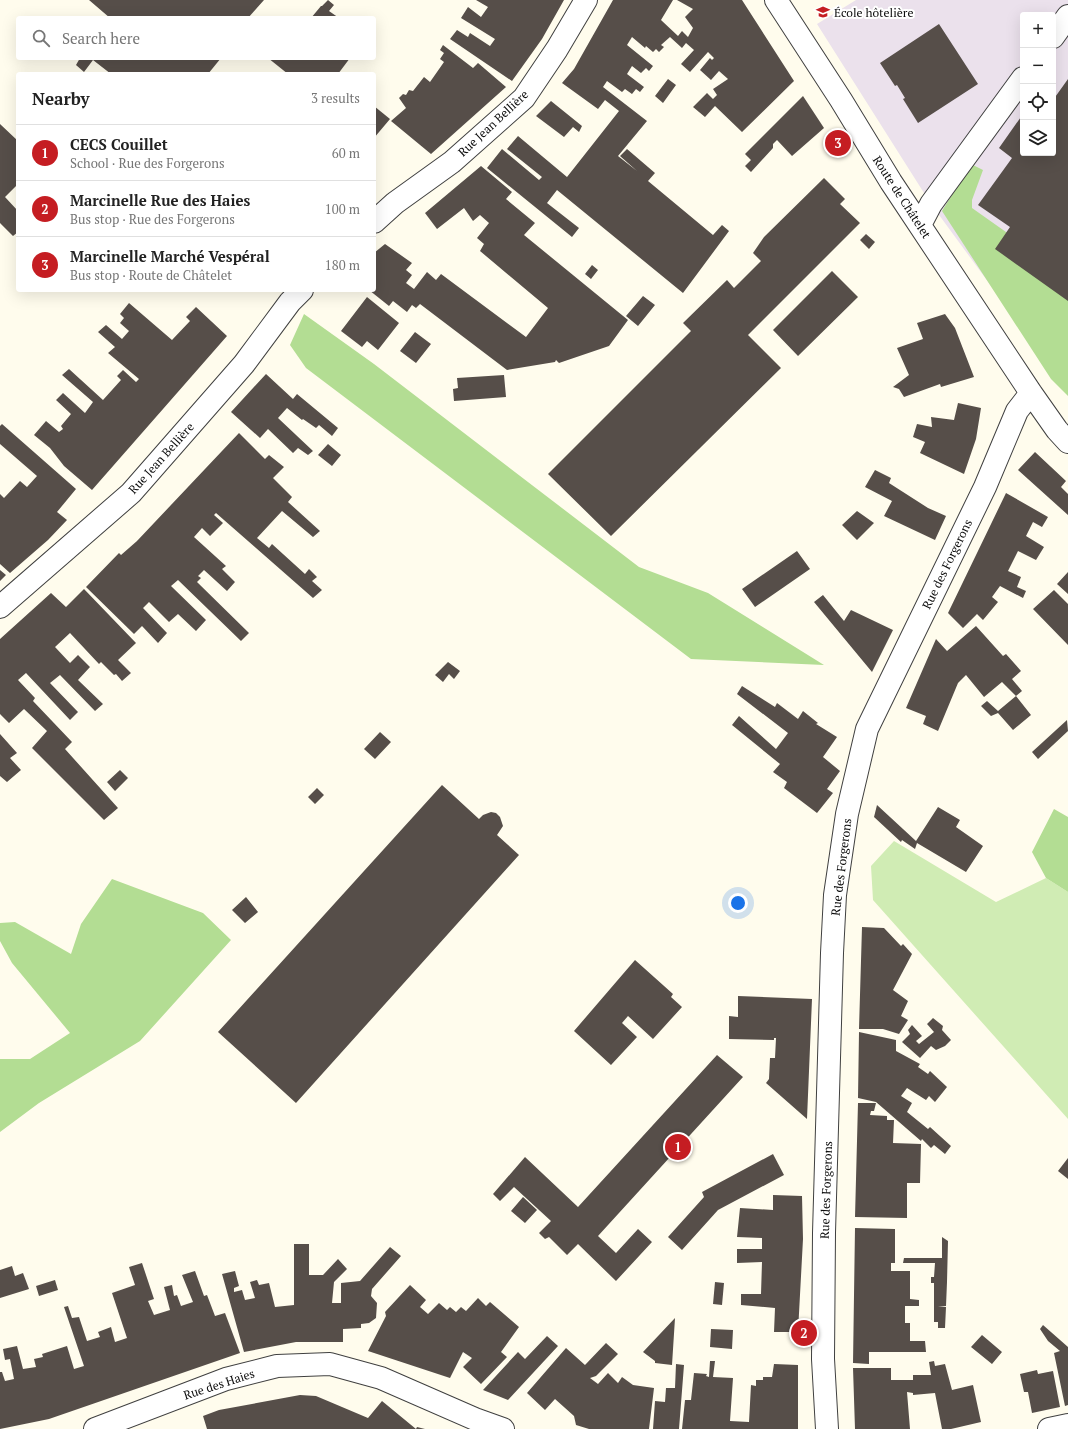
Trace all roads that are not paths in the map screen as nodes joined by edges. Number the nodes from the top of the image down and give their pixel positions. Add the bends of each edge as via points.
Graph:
1 (586, 0) edge
2 (776, 0) edge
3 (1068, 16) edge
4 (1056, 33) edge
5 (1020, 82) edge
6 (376, 220) edge
7 (920, 225) junction
8 (300, 292) edge
9 (1031, 393) junction
10 (1068, 442) edge
11 (0, 607) edge
12 (1068, 1425) edge
13 (95, 1429) edge
14 (503, 1429) edge
15 (827, 1429) edge
16 (1049, 1429) edge

1 - 6 street, Rue Jean Bellière via 524,98 452,162
2 - 7 street, Route de Châtelet
3 - 4 street
5 - 7 street via 931,204
7 - 9 street, Route de Châtelet
8 - 11 street, Rue Jean Bellière via 244,364 131,493
9 - 10 street, Route de Châtelet
9 - 15 street, Rue des Forgerons via 1017,411 984,488 867,729 847,814 835,895 832,952 824,1249 823,1359
12 - 16 street
13 - 14 street, Rue des Haies via 226,1379 277,1366 330,1364 381,1378

